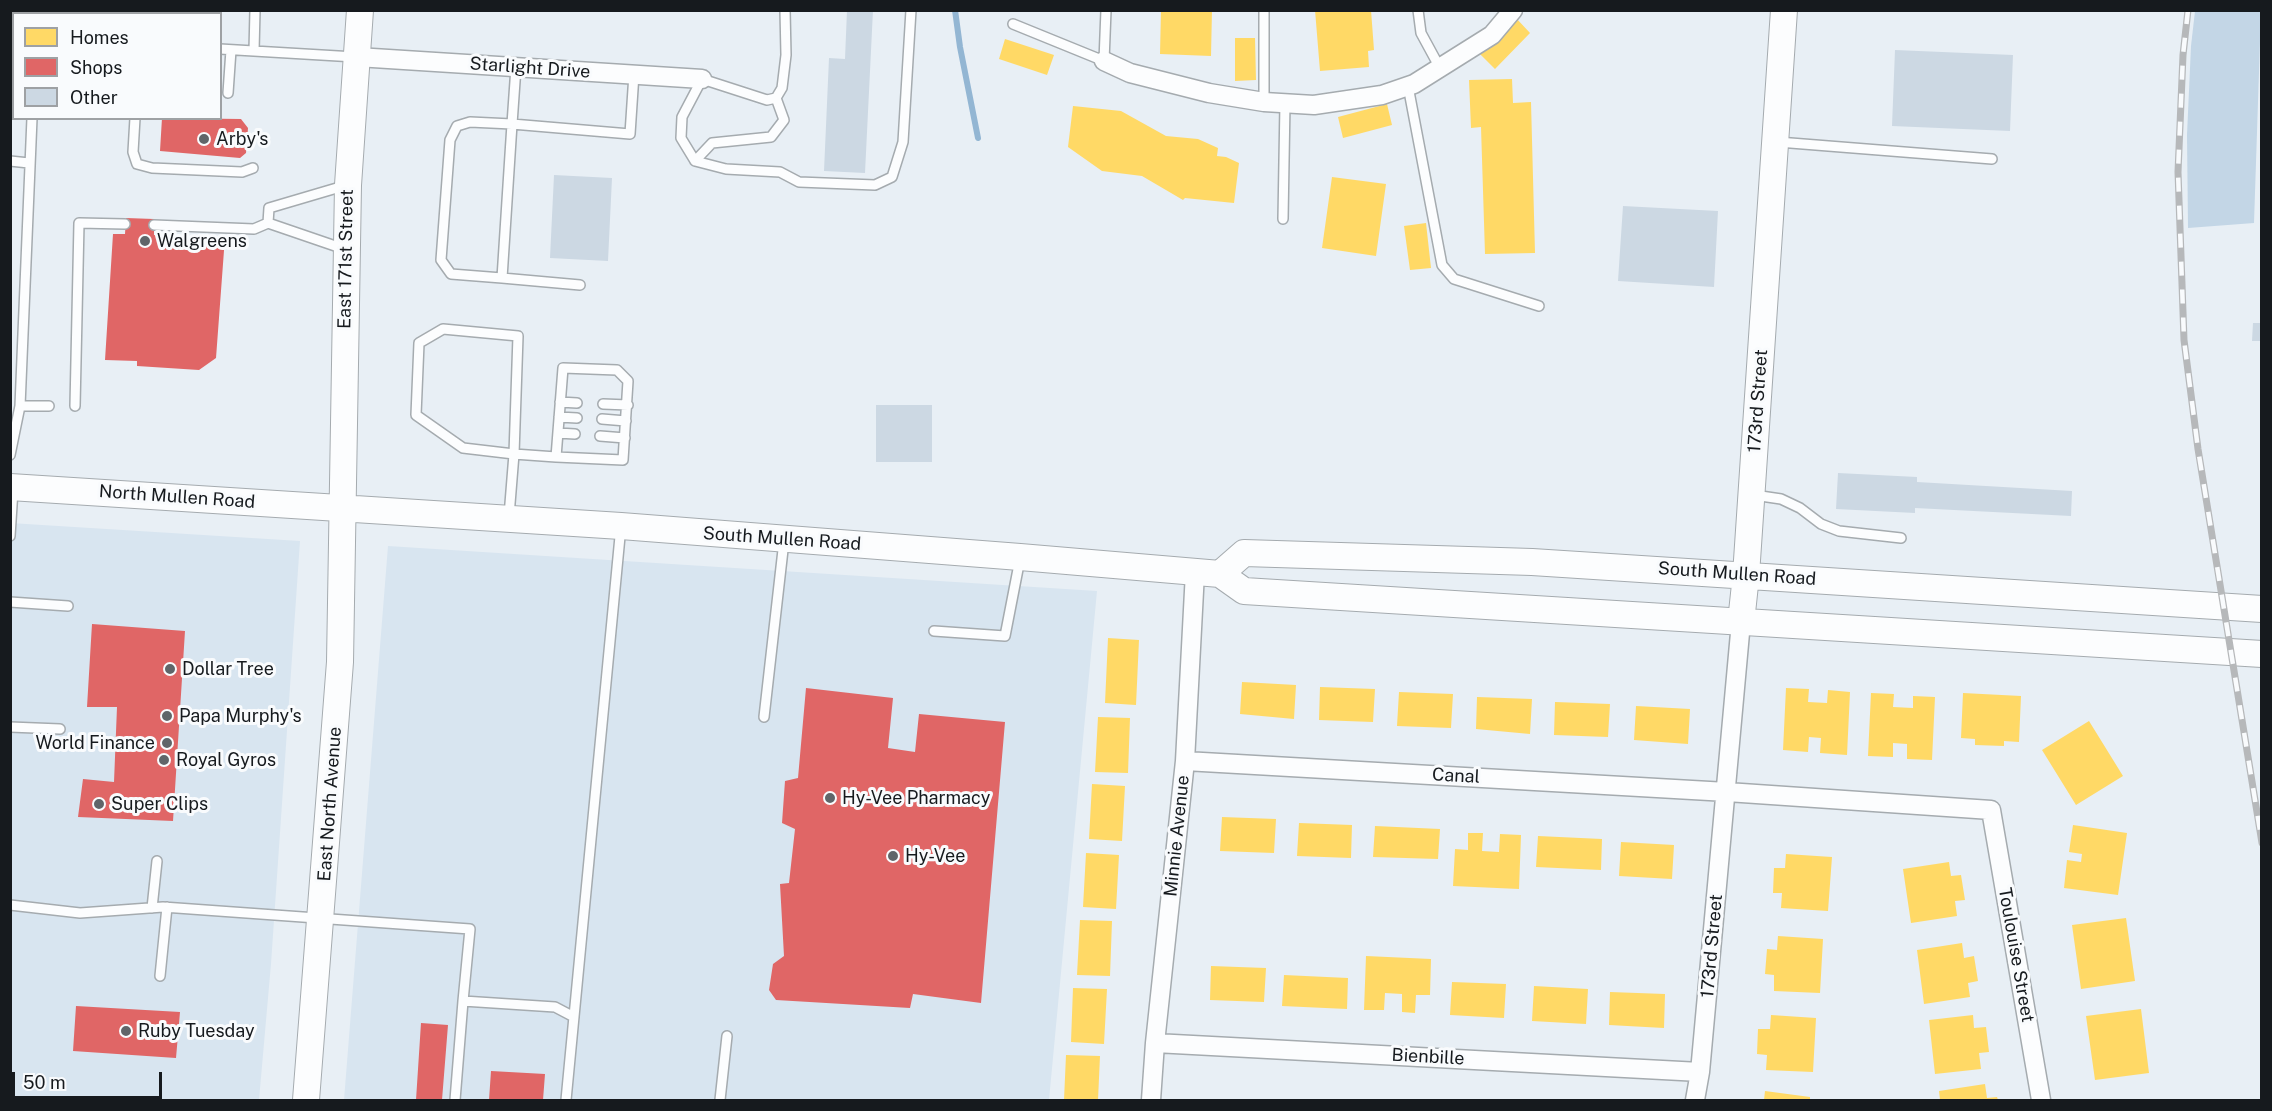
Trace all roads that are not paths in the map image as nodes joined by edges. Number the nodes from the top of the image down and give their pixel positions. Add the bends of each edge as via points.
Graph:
1 (255, 10) edge
2 (360, 10) edge
3 (785, 10) edge
4 (911, 10) edge
5 (1106, 10) edge
6 (1264, 10) edge
7 (1418, 10) edge
8 (1513, 10) edge
9 (1784, 10) edge
10 (1013, 24) dead end
11 (222, 49) edge
12 (231, 50) junction
13 (254, 51) junction
14 (357, 57) junction
15 (1104, 61) junction
16 (516, 67) junction
17 (1440, 68) junction
18 (634, 74) junction
19 (702, 79) junction
20 (1408, 86) junction
21 (228, 93) dead end
22 (776, 98) junction
23 (1264, 102) junction
24 (1285, 103) junction
25 (32, 120) edge
26 (135, 120) edge
27 (512, 124) junction
28 (1775, 142) junction
29 (1992, 159) dead end
30 (10, 161) edge
31 (695, 161) junction
32 (29, 163) junction
33 (253, 168) dead end
34 (348, 184) junction
35 (1283, 219) dead end
36 (125, 224) dead end
37 (268, 224) junction
38 (154, 225) dead end
39 (346, 250) junction
40 (502, 278) junction
41 (580, 285) dead end
42 (1539, 306) dead end
43 (560, 402) junction
44 (578, 403) dead end
45 (603, 404) dead end
46 (628, 405) junction
47 (20, 406) junction
48 (49, 406) dead end
49 (75, 406) dead end
50 (559, 417) junction
51 (577, 418) dead end
52 (602, 419) dead end
53 (626, 421) junction
54 (558, 433) junction
55 (575, 434) dead end
56 (600, 436) dead end
57 (625, 438) junction
58 (10, 454) edge
59 (514, 454) junction
60 (556, 457) junction
61 (12, 487) edge
62 (1751, 494) junction
63 (343, 508) junction
64 (509, 519) junction
65 (621, 526) junction
66 (10, 536) edge
67 (1901, 538) dead end
68 (784, 539) junction
69 (1020, 557) junction
70 (1207, 573) junction
71 (1746, 575) junction
72 (10, 602) edge
73 (68, 606) dead end
74 (2262, 609) edge
75 (1741, 622) junction
76 (934, 631) dead end
77 (2262, 654) edge
78 (764, 717) dead end
79 (10, 727) edge
80 (60, 729) dead end
81 (1185, 761) junction
82 (1726, 792) junction
83 (157, 861) dead end
84 (10, 905) edge
85 (167, 907) junction
86 (152, 908) junction
87 (321, 918) junction
88 (160, 976) dead end
89 (463, 1001) junction
90 (574, 1017) junction
91 (727, 1036) dead end
92 (1155, 1043) junction
93 (1700, 1072) junction
94 (306, 1101) edge
95 (455, 1101) edge
96 (566, 1101) edge
97 (720, 1101) edge
98 (1151, 1101) edge
99 (1695, 1101) edge
100 (2041, 1101) edge

1 - 13 lane
2 - 14 street, East 171st Street
3 - 22 lane via 786,55 782,87
4 - 31 lane via 903,142 892,177 875,185 799,182 780,172 726,169
5 - 15 lane
6 - 23 lane
7 - 17 lane via 1421,33
8 - 17 street via 1492,35
9 - 28 street, 173rd Street
10 - 15 lane
11 - 12 lane
12 - 13 lane
12 - 21 lane
13 - 14 lane
14 - 16 street, Starlight Drive
14 - 34 street, East 171st Street
15 - 23 street via 1130,73
16 - 18 street, Starlight Drive
16 - 27 lane
17 - 20 street
18 - 19 street, Starlight Drive
18 - 27 lane via 630,134
19 - 22 lane via 767,100
19 - 31 lane via 682,117 681,138
20 - 24 street via 1382,95 1314,105
20 - 42 lane via 1442,265 1454,279
22 - 31 lane via 784,120 771,137 712,143
23 - 24 street
24 - 35 lane
25 - 32 lane
26 - 33 lane via 133,152 137,164 242,172
27 - 40 lane
27 - 40 lane via 470,122 457,126 450,140 441,260 451,274
28 - 29 lane
28 - 62 street, 173rd Street
30 - 32 lane
32 - 47 lane
34 - 37 lane via 269,208
34 - 39 street, East 171st Street
36 - 49 lane via 79,223
37 - 38 lane via 254,229
37 - 39 lane
39 - 63 street, East 171st Street
40 - 41 lane
43 - 44 lane
43 - 46 lane via 563,368 617,369 628,381
43 - 50 lane
45 - 46 lane
46 - 53 lane
47 - 48 lane
47 - 58 lane
50 - 51 lane
50 - 54 lane
52 - 53 lane
53 - 57 lane
54 - 55 lane
54 - 60 lane
56 - 57 lane
57 - 60 lane via 623,460
59 - 59 lane via 518,336 443,329 419,343 416,415 463,448
59 - 60 lane
59 - 64 lane
61 - 63 street, North Mullen Road
61 - 66 lane
62 - 67 lane via 1781,499 1839,531
62 - 71 street, 173rd Street
63 - 64 street, South Mullen Road
63 - 87 street, East North Avenue via 340,662
64 - 65 street, South Mullen Road
65 - 68 street, South Mullen Road
65 - 90 lane
68 - 69 street, South Mullen Road
68 - 78 lane
69 - 70 street, South Mullen Road
69 - 76 lane via 1005,636
70 - 71 street, South Mullen Road via 1244,553 1532,562
70 - 75 street, South Mullen Road via 1244,591
70 - 81 street, Minnie Avenue
71 - 74 street, South Mullen Road
71 - 75 street, 173rd Street
72 - 73 lane
75 - 77 street, South Mullen Road
75 - 82 street, 173rd Street
79 - 80 lane
81 - 82 street, Canal
81 - 92 street, Minnie Avenue
82 - 93 street, 173rd Street
82 - 100 street, Toulouise Street via 1991,810
83 - 86 lane
84 - 86 lane via 80,913
85 - 86 lane
85 - 87 lane
85 - 88 lane
87 - 89 lane via 470,929
87 - 94 street, East North Avenue
89 - 90 lane via 555,1007
89 - 95 lane
90 - 96 lane
91 - 97 lane
92 - 93 street, Bienbille
92 - 98 street, Minnie Avenue
93 - 99 street, 173rd Street

